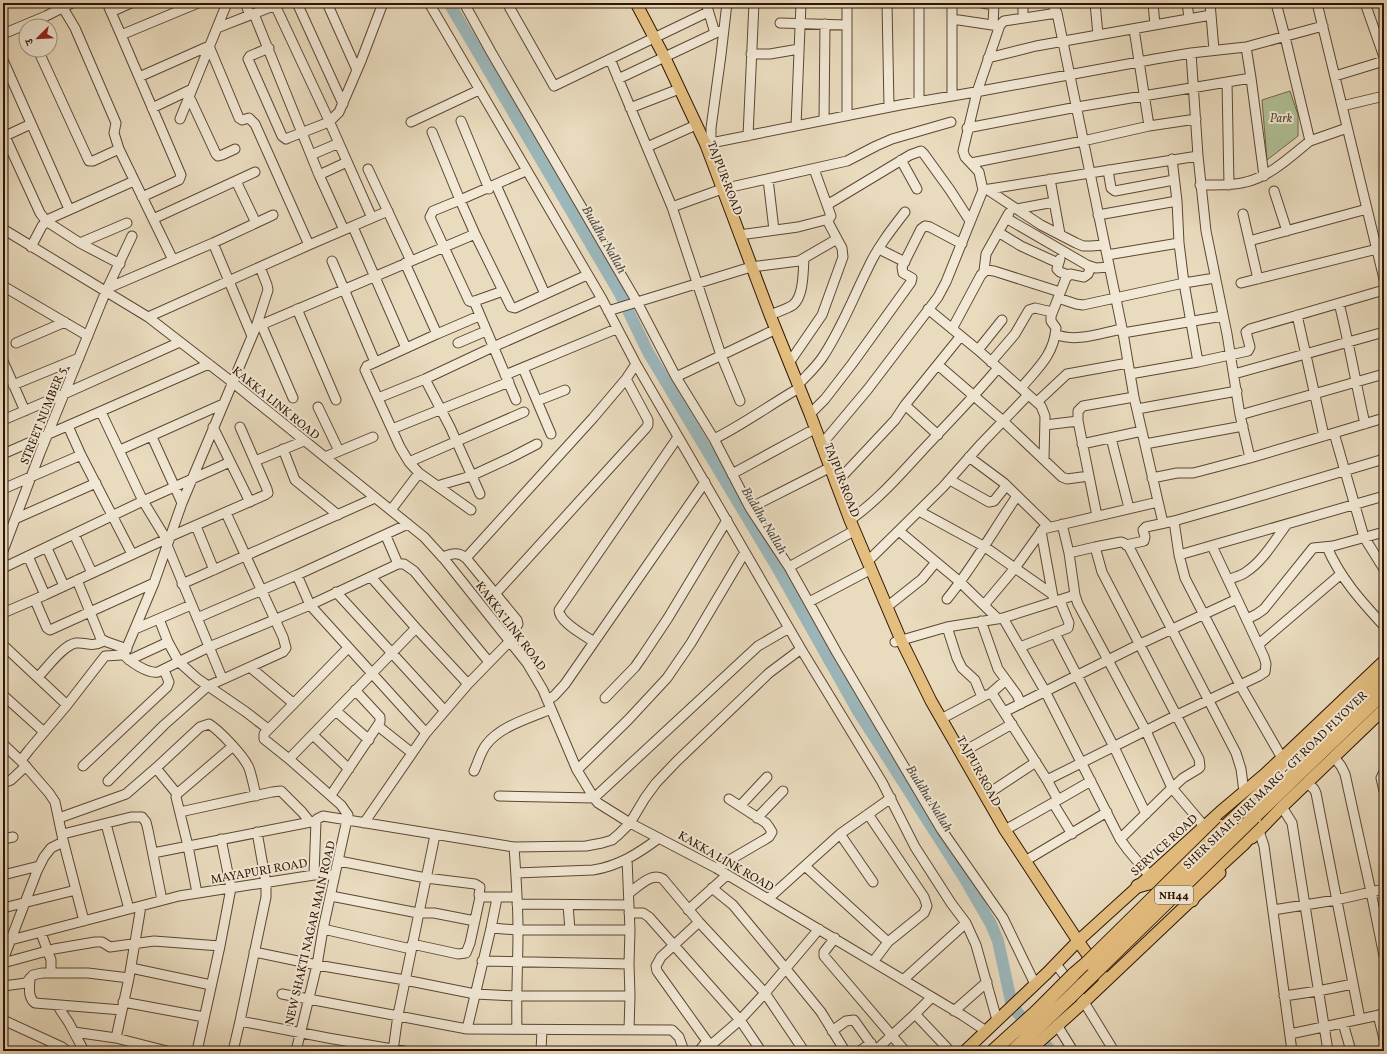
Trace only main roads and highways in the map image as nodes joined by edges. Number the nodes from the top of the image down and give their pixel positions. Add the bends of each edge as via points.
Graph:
1 (629, 3) edge
2 (636, 3) edge
3 (652, 38) junction
4 (663, 59) junction
5 (694, 126) junction
6 (719, 190) junction
7 (748, 268) junction
8 (796, 388) junction
9 (867, 567) junction
10 (898, 641) junction
11 (1384, 661) edge
12 (1384, 676) edge
13 (1384, 692) edge
14 (1384, 709) edge
15 (1254, 817) junction
16 (1225, 826) junction
17 (1156, 874) junction
18 (1138, 886) joint
19 (1192, 900) junction
20 (1076, 943) junction
21 (1106, 981) junction
22 (1031, 1049) edge
23 (965, 1051) edge
24 (993, 1051) edge
25 (1013, 1051) edge

1 - 3 main road, TAJPUR ROAD
2 - 3 main road, TAJPUR ROAD
3 - 4 main road, TAJPUR ROAD
4 - 5 main road, TAJPUR ROAD
4 - 5 main road, TAJPUR ROAD via 674,91
5 - 6 main road, TAJPUR ROAD
5 - 6 main road, TAJPUR ROAD via 708,144
6 - 7 main road, TAJPUR ROAD
6 - 7 main road, TAJPUR ROAD via 739,235
7 - 8 main road, TAJPUR ROAD via 770,332
7 - 8 main road, TAJPUR ROAD via 790,363
8 - 9 main road, TAJPUR ROAD via 810,414
8 - 9 main road, TAJPUR ROAD via 824,470
9 - 10 main road, TAJPUR ROAD
9 - 10 main road, TAJPUR ROAD via 888,606
10 - 20 main road, TAJPUR ROAD via 1005,830
10 - 20 main road, TAJPUR ROAD via 926,704 999,833
11 - 17 main road, SERVICE ROAD via 1282,758 1204,826
12 - 16 highway, SHER SHAH SURI MARG - GT ROAD FLYOVER / NH44
13 - 15 highway, SHER SHAH SURI MARG - GT ROAD FLYOVER / NH44
14 - 19 main road via 1282,807 1219,875
15 - 19 highway via 1255,830 1194,888
15 - 25 highway, SHER SHAH SURI MARG - GT ROAD FLYOVER / NH44, bridge
16 - 17 highway via 1210,830
16 - 24 highway, SHER SHAH SURI MARG - GT ROAD FLYOVER / NH44, bridge
17 - 18 highway via 1152,882
18 - 20 main road, SERVICE ROAD
19 - 21 main road
20 - 21 main road
20 - 23 main road, SERVICE ROAD
21 - 22 main road

